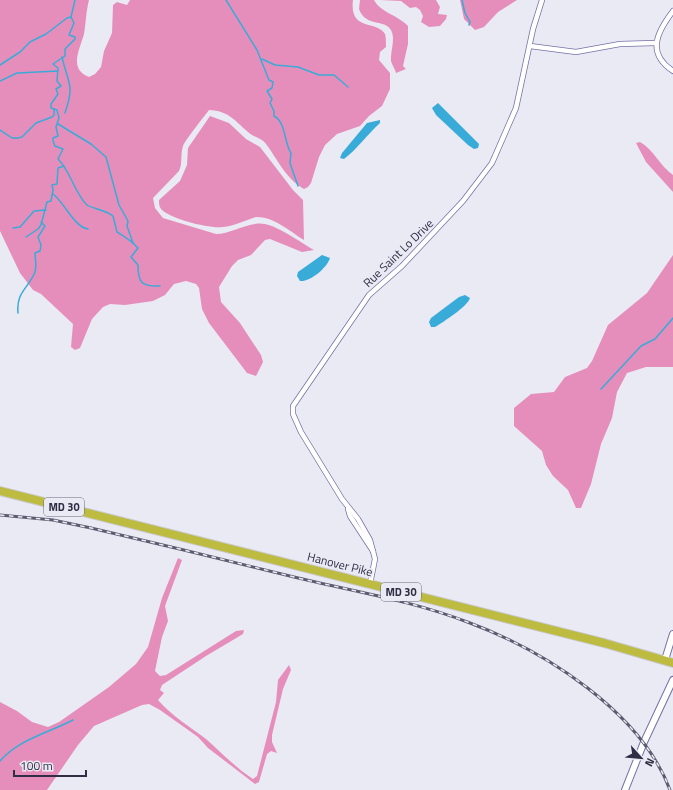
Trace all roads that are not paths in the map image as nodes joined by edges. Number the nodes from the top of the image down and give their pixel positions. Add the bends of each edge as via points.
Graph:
1 (542, 0) edge
2 (673, 11) edge
3 (656, 43) junction
4 (530, 46) junction
5 (673, 71) edge
6 (0, 491) edge
7 (370, 584) junction
8 (673, 634) edge
9 (669, 661) edge
10 (673, 680) edge
11 (625, 790) edge

1 - 4 street, Rue Saint Lo Drive
2 - 3 street
3 - 4 street via 620,44 576,52
3 - 5 street via 656,51 662,62
4 - 7 street, Rue Saint Lo Drive via 516,108 500,148 485,174 463,202 393,274 368,295 293,406 293,414 298,425 370,540 374,567
6 - 7 highway, Hanover Pike / MD 30
7 - 9 highway, Hanover Pike / MD 30
8 - 9 street
10 - 11 street

